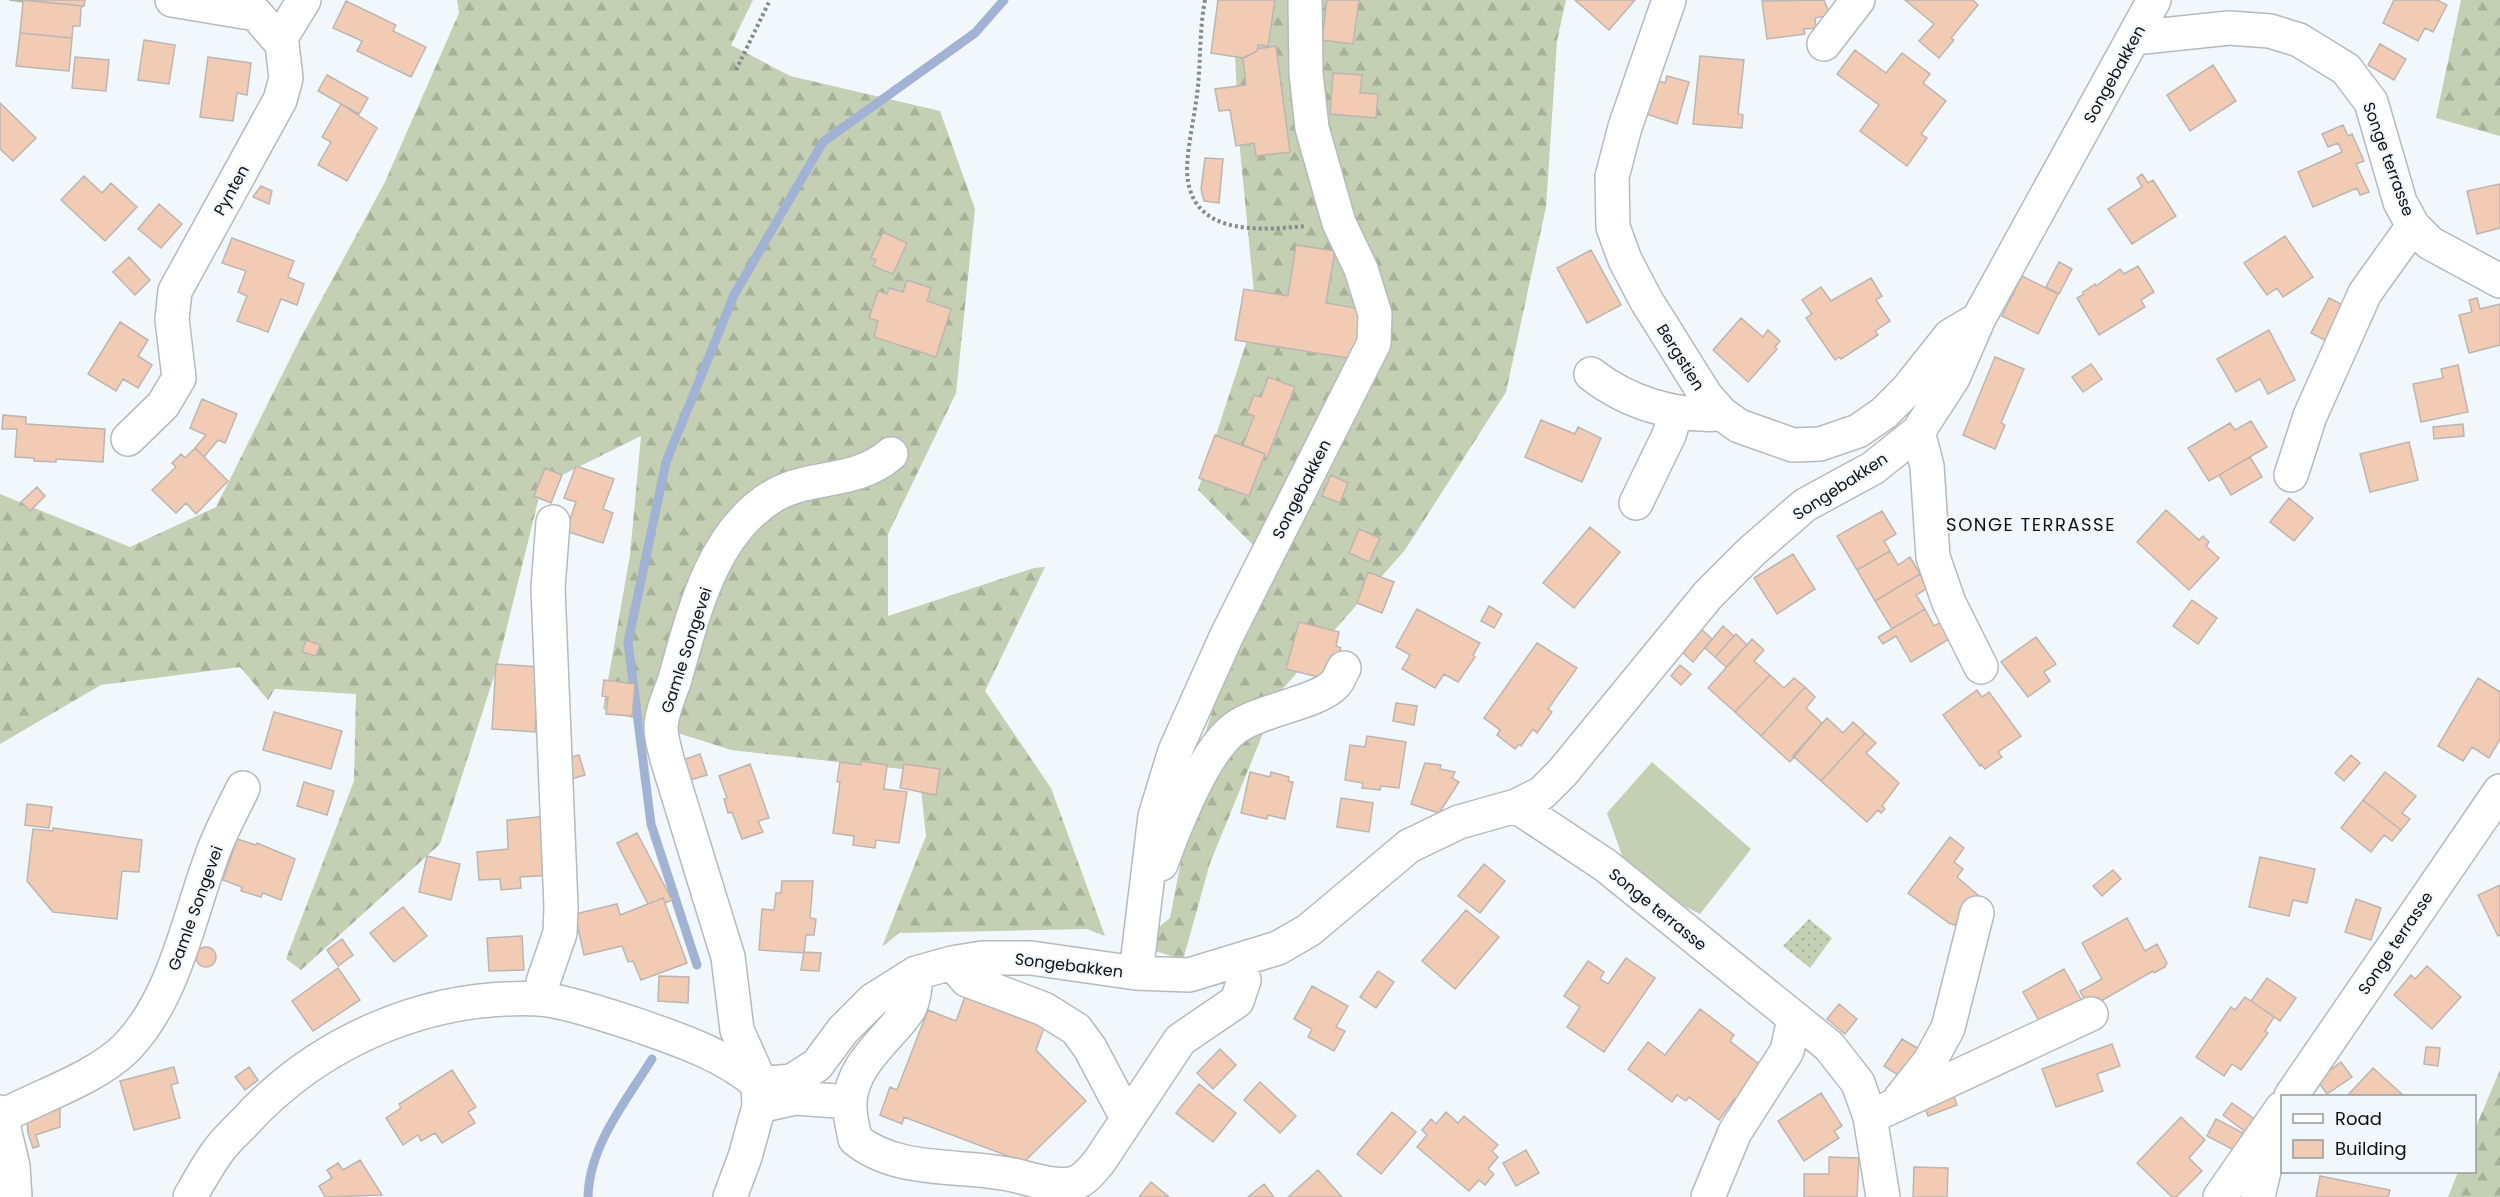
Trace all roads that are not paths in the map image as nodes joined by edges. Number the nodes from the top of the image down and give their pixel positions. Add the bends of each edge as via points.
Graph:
1 (172, 0) edge
2 (304, 0) edge
3 (1305, 0) edge
4 (1669, 0) edge
5 (1858, 0) edge
6 (2154, 0) edge
7 (2134, 38) junction
8 (280, 39) junction
9 (1824, 44) dead end
10 (2413, 226) junction
11 (2500, 281) edge
12 (1979, 318) junction
13 (1591, 374) dead end
14 (1676, 412) junction
15 (1722, 414) junction
16 (1918, 432) junction
17 (128, 439) dead end
18 (891, 454) dead end
19 (2291, 475) dead end
20 (1636, 503) dead end
21 (553, 522) dead end
22 (1981, 667) dead end
23 (1344, 668) dead end
24 (243, 788) dead end
25 (2500, 791) edge
26 (1516, 807) junction
27 (1145, 888) junction
28 (1977, 913) dead end
29 (1239, 962) junction
30 (951, 963) junction
31 (916, 972) junction
32 (1136, 973) junction
33 (541, 999) junction
34 (2091, 1014) dead end
35 (1794, 1019) junction
36 (758, 1095) junction
37 (2292, 1095) edge
38 (850, 1102) junction
39 (1884, 1110) junction
40 (1, 1114) edge
41 (1127, 1118) junction
42 (2274, 1121) edge
43 (746, 1157) junction
44 (15, 1197) edge
45 (190, 1197) edge
46 (730, 1197) edge
47 (755, 1197) edge
48 (1708, 1197) edge
49 (1883, 1197) edge
50 (2220, 1197) edge
51 (2259, 1197) edge

1 - 8 street via 256,14
2 - 8 street
3 - 27 street, Songebakken via 1312,128 1339,223 1361,269 1375,314 1374,343 1227,635 1175,751 1155,816
4 - 15 street, Bergstien via 1612,177 1613,227 1646,300 1706,396
5 - 9 street
6 - 7 street, Songebakken
7 - 10 street, Songe terrasse via 2229,28 2270,31 2299,40 2346,69 2371,102 2400,202
7 - 12 street, Songebakken
8 - 17 street, Pynten via 286,78 280,100 175,291 172,319 179,378 163,405
10 - 11 street, Songe terrasse via 2430,243
10 - 19 street, Songe terrasse via 2365,293 2310,416
12 - 15 street, Bergstien via 1950,336 1907,390 1858,431 1820,444 1793,445 1739,426
12 - 16 street, Songebakken via 1953,378
13 - 14 street via 1612,391
14 - 15 street via 1695,416
14 - 20 street
16 - 22 street via 1927,466 1933,557 1949,603
16 - 26 street, Songebakken via 1873,468 1805,505 1752,550 1708,595 1562,773 1542,793
18 - 36 street, Gamle Songevei via 879,464 850,476 775,495 751,514 727,542 689,628 661,727 667,759 728,957 737,1030 757,1074
21 - 33 street via 548,588 561,907 560,933
23 - 27 street via 1334,685 1317,695 1255,716 1233,729 1215,749 1177,822 1157,872
24 - 40 street, Gamle Songevei via 211,856 179,959 143,1027 125,1049 100,1068
25 - 37 street, Songe terrasse
26 - 29 street, Songebakken via 1458,822 1409,846 1309,930 1278,948
26 - 35 street, Songe terrasse via 1605,865
27 - 32 street, Songebakken
28 - 39 street via 1948,1028 1930,1061
29 - 32 street, Songebakken via 1189,975
29 - 41 street via 1244,980 1237,1001 1180,1040
30 - 31 street, Songebakken
30 - 32 street, Songebakken via 982,958 1031,958
30 - 41 street via 967,980 1044,1009 1076,1029
31 - 36 street, Songebakken via 873,1000 843,1030 817,1065 792,1082
31 - 38 street via 909,1008 871,1052
33 - 36 street via 670,1037 740,1068
33 - 45 street via 481,1001 412,1014 360,1035 290,1077 265,1100 216,1153
34 - 39 street
35 - 39 street, Songe terrasse via 1829,1046
35 - 48 street via 1787,1051 1735,1132
36 - 38 street
36 - 43 street
38 - 41 street via 855,1139 870,1151 904,1162 1054,1183 1072,1184 1087,1176
39 - 49 street, Songe terrasse
40 - 44 street, Gamle Songevei via 13,1166
42 - 50 street
42 - 51 street
43 - 46 street
43 - 47 street

